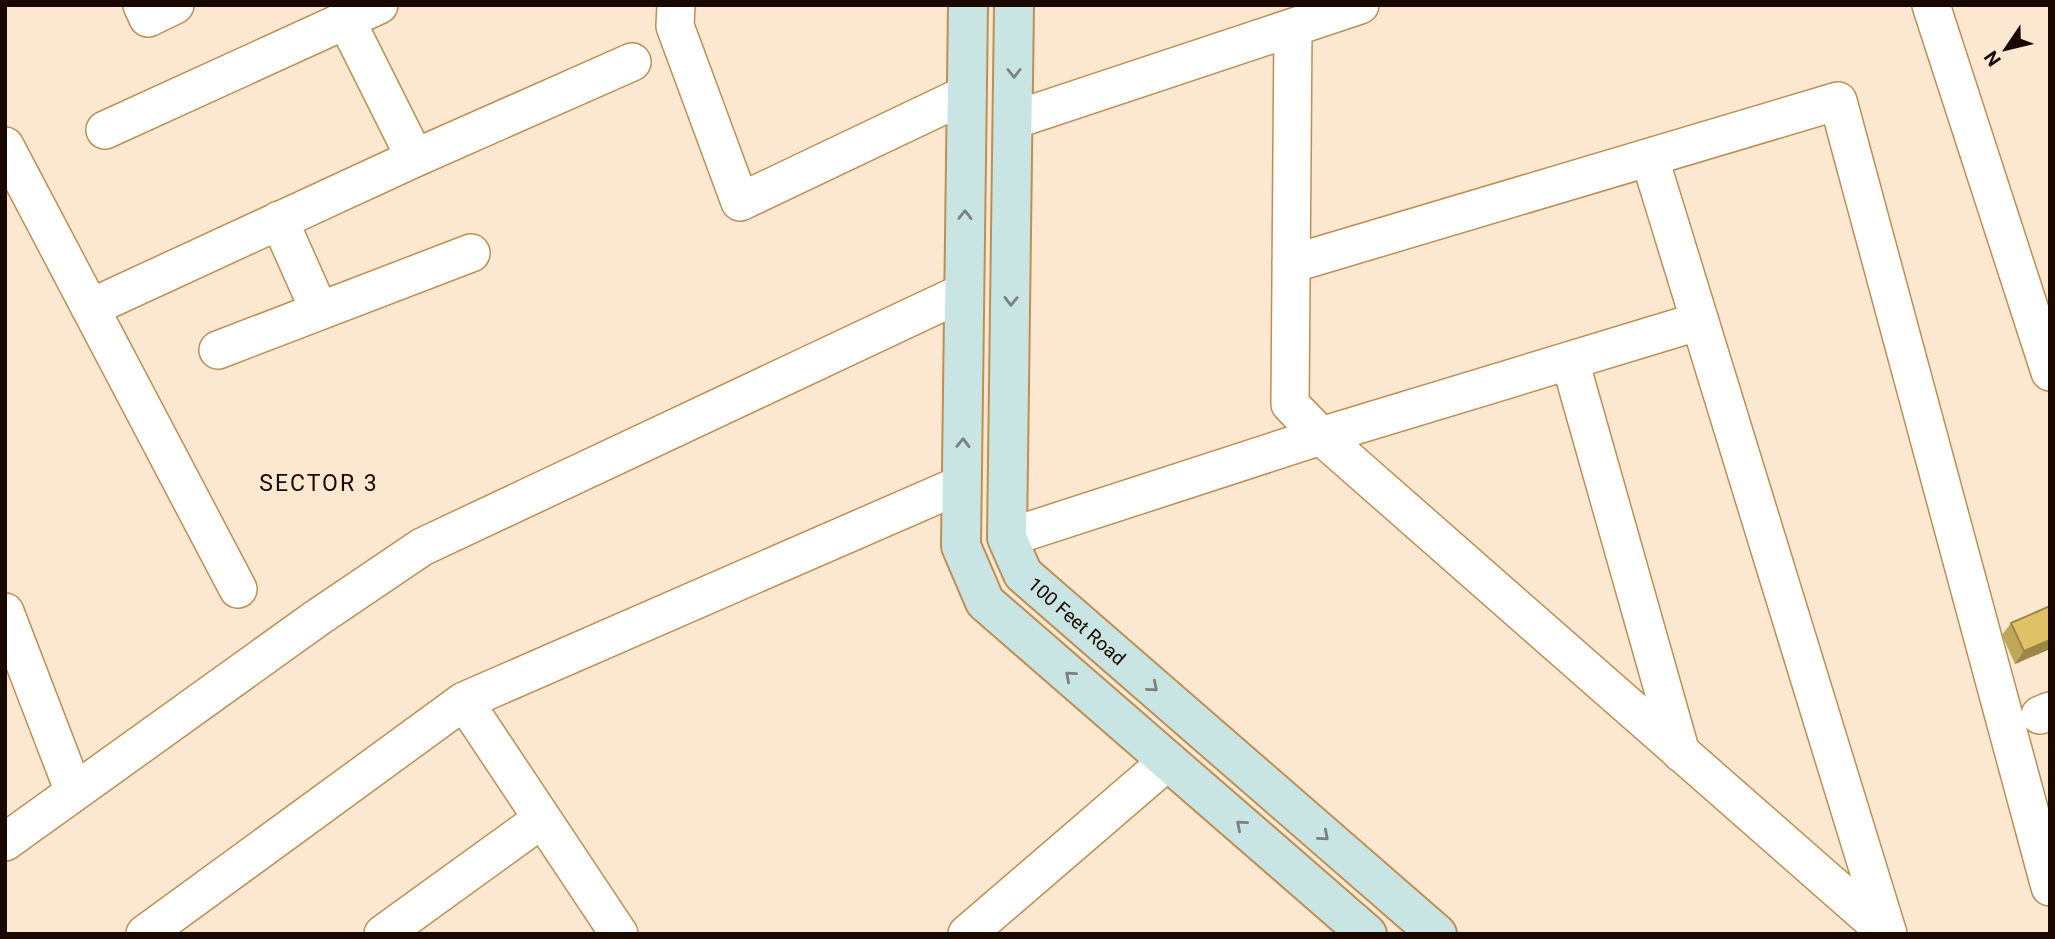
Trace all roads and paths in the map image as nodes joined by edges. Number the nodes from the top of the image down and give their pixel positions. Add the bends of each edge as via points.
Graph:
1 (142, 5) edge
2 (174, 5) edge
3 (379, 5) edge
4 (676, 5) edge
5 (968, 5) edge
6 (1014, 5) edge
7 (1360, 5) edge
8 (1931, 5) edge
9 (346, 20) junction
10 (1293, 27) junction
11 (632, 62) dead end
12 (967, 94) junction
13 (1014, 120) junction
14 (104, 130) dead end
15 (5, 146) edge
16 (415, 158) junction
17 (1650, 159) junction
18 (279, 220) junction
19 (471, 253) dead end
20 (1291, 264) junction
21 (964, 292) junction
22 (90, 308) junction
23 (319, 310) junction
24 (1700, 321) junction
25 (218, 350) dead end
26 (1570, 361) junction
27 (2050, 372) edge
28 (1321, 436) junction
29 (962, 484) junction
30 (1007, 538) junction
31 (238, 589) dead end
32 (5, 612) edge
33 (464, 701) junction
34 (1681, 753) junction
35 (1168, 761) junction
36 (74, 792) junction
37 (542, 819) junction
38 (5, 842) edge
39 (2050, 887) edge
40 (145, 934) edge
41 (383, 934) edge
42 (619, 934) edge
43 (967, 934) edge
44 (1367, 934) edge
45 (1437, 934) edge
46 (1888, 934) edge

1 - 2 street via 148,18
3 - 9 street
4 - 12 street via 675,26 740,202
5 - 12 main road
6 -> 13 main road, 100 Feet Road
7 - 10 street
8 - 27 street
9 - 14 street
9 - 16 street
10 - 13 street
10 - 20 street
11 - 16 street
21 -> 12 main road
13 -> 30 main road, 100 Feet Road
15 - 22 street
16 - 18 street
17 - 20 street
17 - 24 street
17 - 39 street via 1838,101
18 - 22 street
18 - 23 street
19 - 23 street
20 - 28 street via 1290,404
29 -> 21 main road
21 - 36 street via 422,547
22 - 31 street
23 - 25 street
24 - 26 street
24 - 46 street
26 - 28 street
26 - 34 street
28 - 30 street
28 - 34 street
29 - 33 street
35 -> 29 main road via 985,602 961,546
30 -> 45 main road, 100 Feet Road via 1023,574
32 - 36 street
33 - 37 street
33 - 40 street
34 - 46 street
35 - 43 street
44 -> 35 main road
36 - 38 street
37 - 41 street
37 - 42 street

